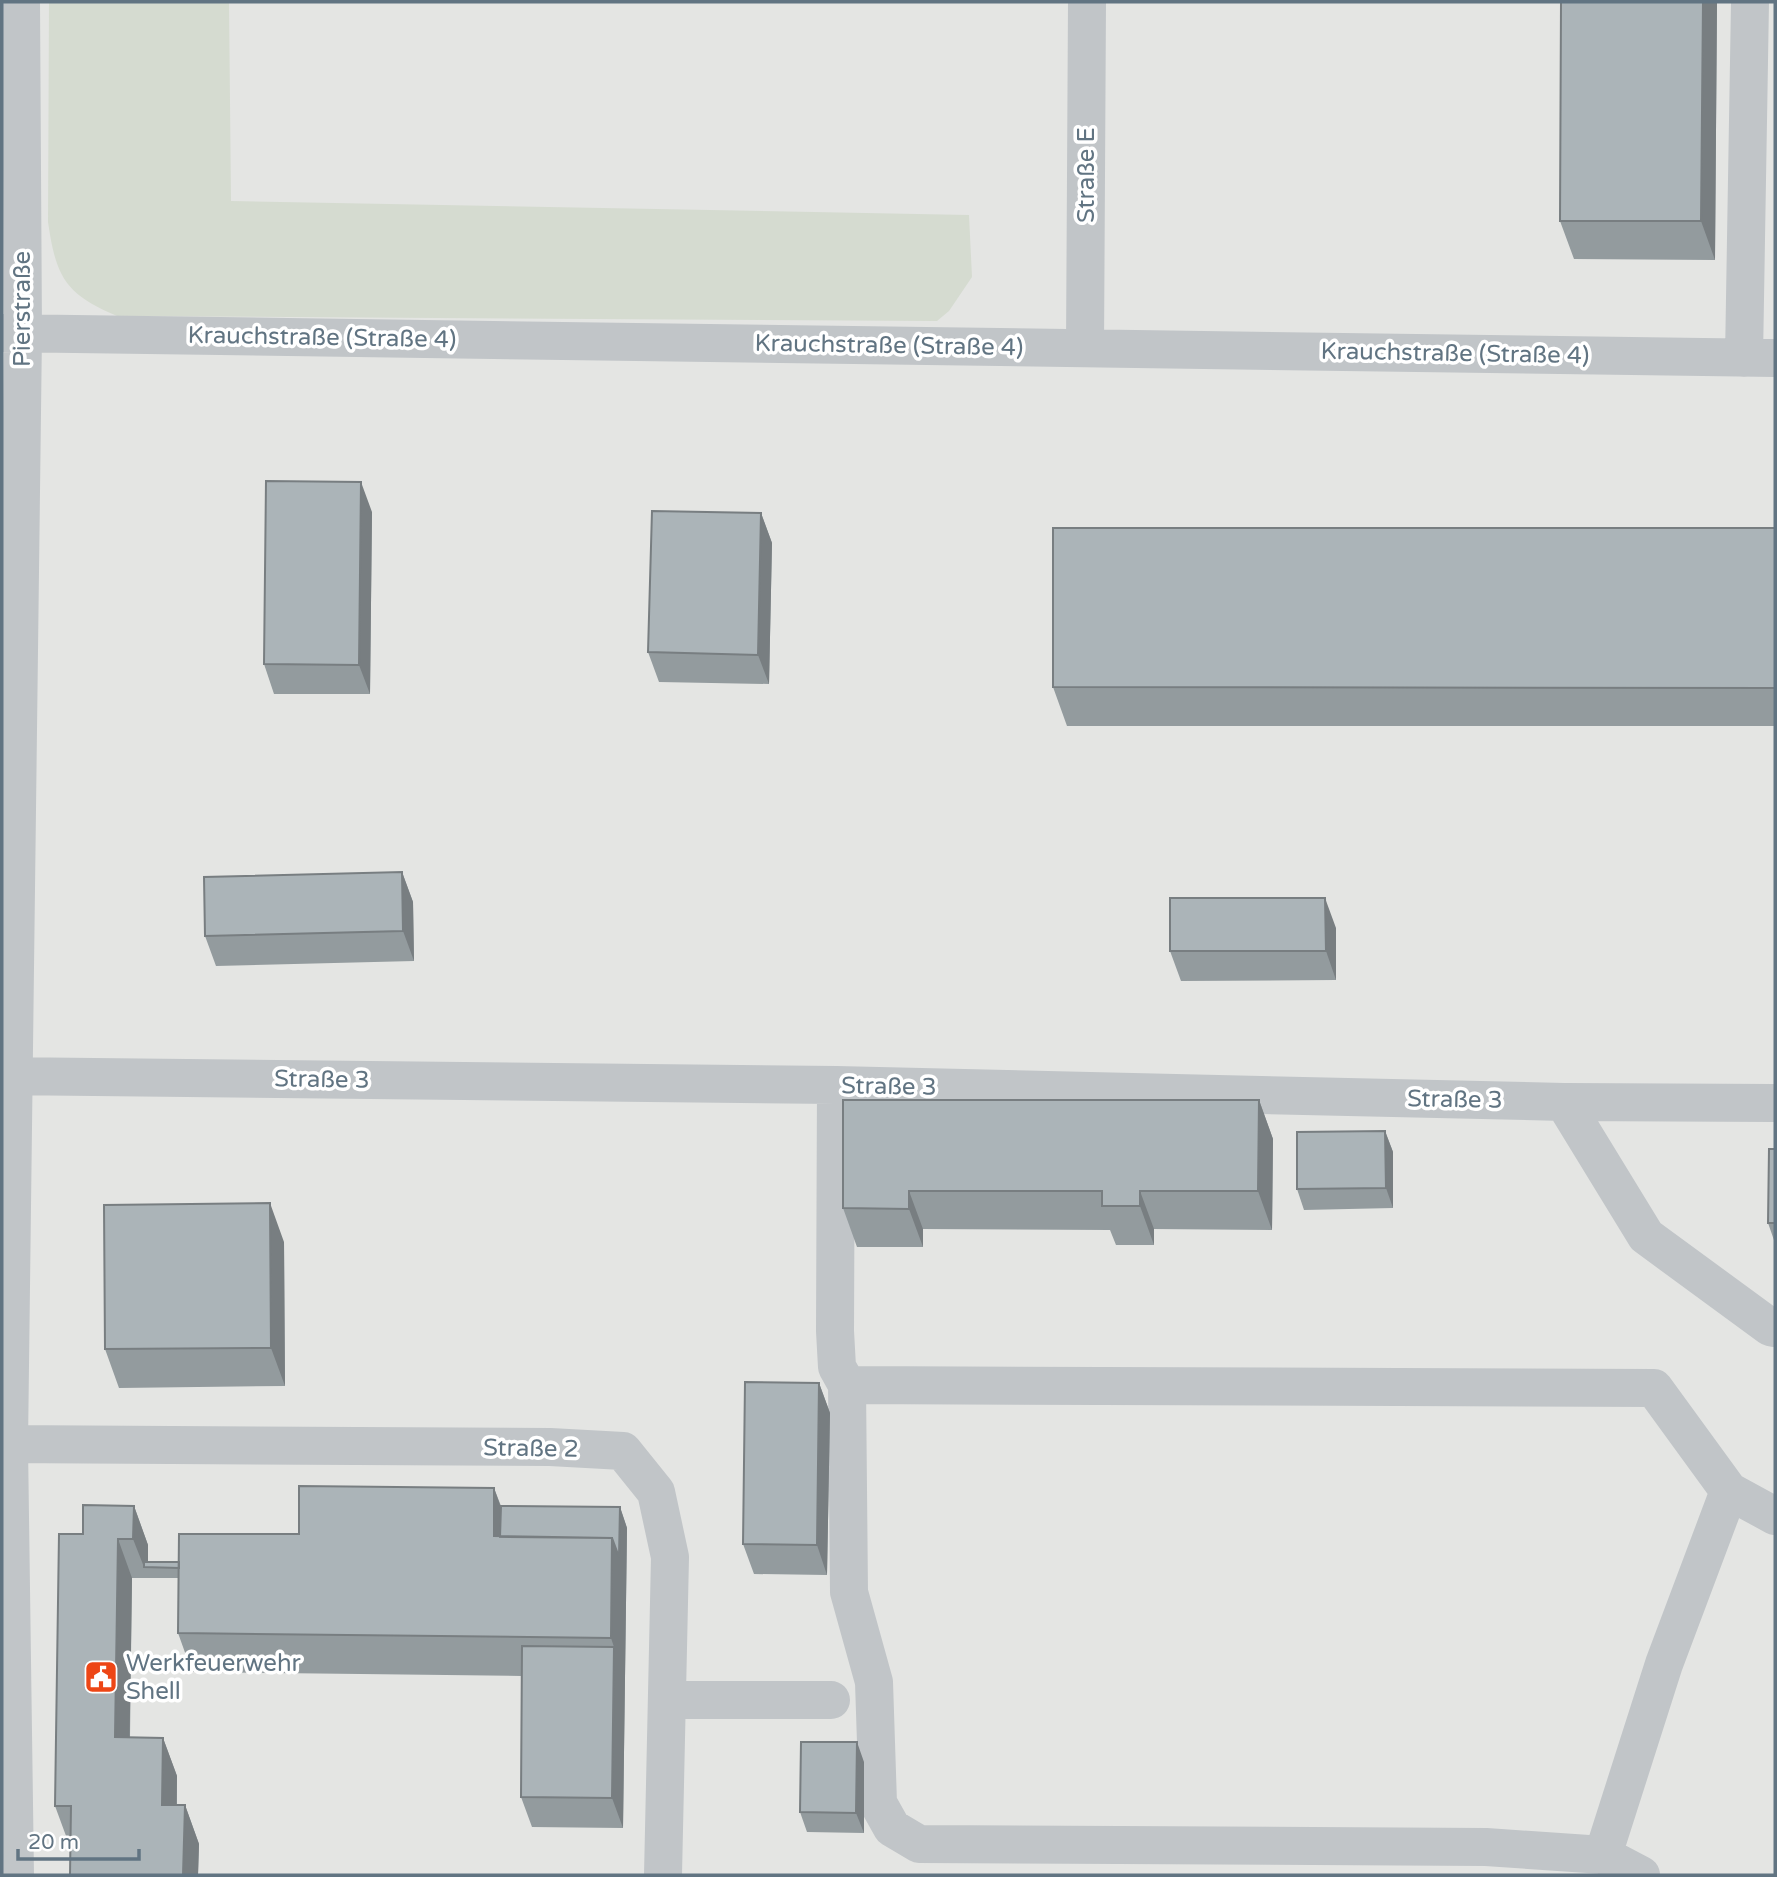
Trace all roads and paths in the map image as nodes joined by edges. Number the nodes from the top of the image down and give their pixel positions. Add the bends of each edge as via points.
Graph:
1 (22, 2) edge
2 (1087, 2) edge
3 (1750, 2) edge
4 (1761, 122) edge
5 (12, 333) edge
6 (1085, 348) junction
7 (1759, 358) edge
8 (9, 741) edge
9 (7, 1076) edge
10 (836, 1085) junction
11 (1564, 1102) junction
12 (1775, 1103) edge
13 (1775, 1328) edge
14 (847, 1385) junction
15 (5, 1445) edge
16 (1729, 1491) junction
17 (1775, 1516) edge
18 (667, 1700) junction
19 (831, 1700) dead end
20 (1604, 1856) junction
21 (15, 1875) edge
22 (663, 1875) edge
23 (1641, 1875) edge

1 - 5 street, Pierstraße
2 - 6 street, Straße E
3 - 4 street
4 - 7 street
5 - 6 street, Krauchstraße (Straße 4)
5 - 8 street, Pierstraße
6 - 7 street, Krauchstraße (Straße 4)
8 - 9 street, Pierstraße
9 - 10 street, Straße 3
9 - 15 street, Pierstraße
10 - 11 street, Straße 3
10 - 14 street via 835,1331 837,1367
11 - 12 street, Straße 3
11 - 13 street via 1646,1236
14 - 16 street via 1654,1388
14 - 20 street via 849,1592 874,1682 878,1803 892,1828 919,1843 1486,1847
15 - 18 street, Straße 2 via 536,1446 623,1451 656,1492 670,1557
15 - 21 street, Pierstraße
16 - 17 street
16 - 20 street via 1664,1664
18 - 19 street
18 - 22 street, Straße 2
20 - 23 street

